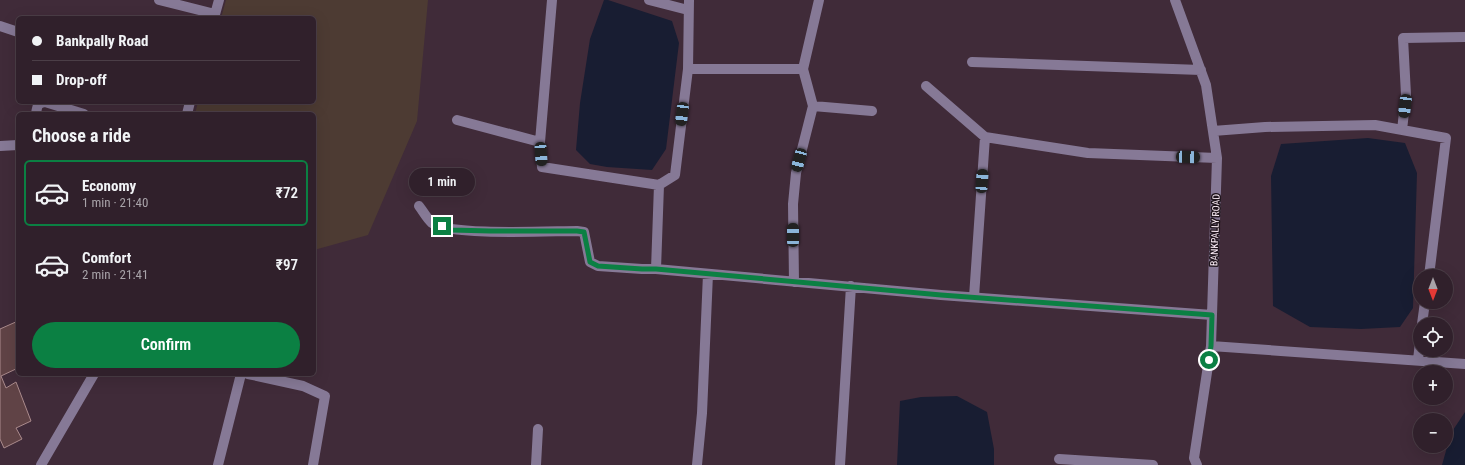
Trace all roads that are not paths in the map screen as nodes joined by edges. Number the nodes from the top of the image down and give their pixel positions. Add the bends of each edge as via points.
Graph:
1 (159, 0) edge
2 (219, 0) edge
3 (552, 0) edge
4 (649, 0) edge
5 (819, 0) edge
6 (1175, 0) edge
7 (688, 5) edge
8 (214, 16) edge
9 (0, 26) edge
10 (16, 31) edge
11 (1465, 37) edge
12 (972, 62) dead end
13 (688, 69) junction
14 (803, 69) junction
15 (1201, 70) junction
16 (926, 86) dead end
17 (52, 104) edge
18 (813, 106) junction
19 (872, 111) dead end
20 (78, 112) edge
21 (456, 120) dead end
22 (1402, 130) junction
23 (1213, 131) junction
24 (985, 137) junction
25 (540, 142) junction
26 (16, 145) edge
27 (0, 146) edge
28 (1217, 158) junction
29 (660, 185) junction
30 (419, 206) dead end
31 (656, 269) junction
32 (1429, 269) edge
33 (708, 274) junction
34 (794, 282) junction
35 (851, 286) junction
36 (974, 297) junction
37 (1212, 315) junction
38 (1211, 346) junction
39 (1418, 357) edge
40 (1418, 360) junction
41 (1465, 364) edge
42 (93, 376) edge
43 (240, 376) edge
44 (257, 376) edge
45 (538, 429) dead end
46 (1059, 459) dead end
47 (41, 465) edge
48 (218, 465) edge
49 (313, 465) edge
50 (536, 465) edge
51 (697, 465) edge
52 (840, 465) edge
53 (1153, 465) edge
54 (1197, 465) edge

1 - 8 street
2 - 8 street
3 - 25 street
4 - 7 street
5 - 14 street
6 - 15 street, BANKPALLY ROAD
7 - 13 street
9 - 10 street
11 - 22 street via 1403,38 1406,95
12 - 15 street
13 - 14 street
13 - 29 street via 675,175
14 - 18 street
15 - 23 street, BANKPALLY ROAD via 1206,85
16 - 24 street
17 - 20 street
18 - 19 street
18 - 34 street via 796,173 793,204
21 - 25 street
22 - 23 street via 1375,125 1265,127
22 - 32 street via 1446,138
23 - 28 street, BANKPALLY ROAD
24 - 28 street via 1088,153
24 - 36 street
25 - 29 street via 542,166
26 - 27 street
28 - 37 street, BANKPALLY ROAD
29 - 31 street
30 - 31 street via 433,223 452,230 584,232 590,262 598,266
31 - 33 street
33 - 34 street
33 - 51 street via 702,413
34 - 35 street
35 - 36 street
35 - 52 street
36 - 37 street
37 - 38 street, BANKPALLY ROAD
38 - 40 street
38 - 54 street, BANKPALLY ROAD via 1194,458
39 - 40 street
40 - 41 street
42 - 47 street
43 - 48 street
44 - 49 street via 303,386 325,396
45 - 50 street
46 - 53 street

